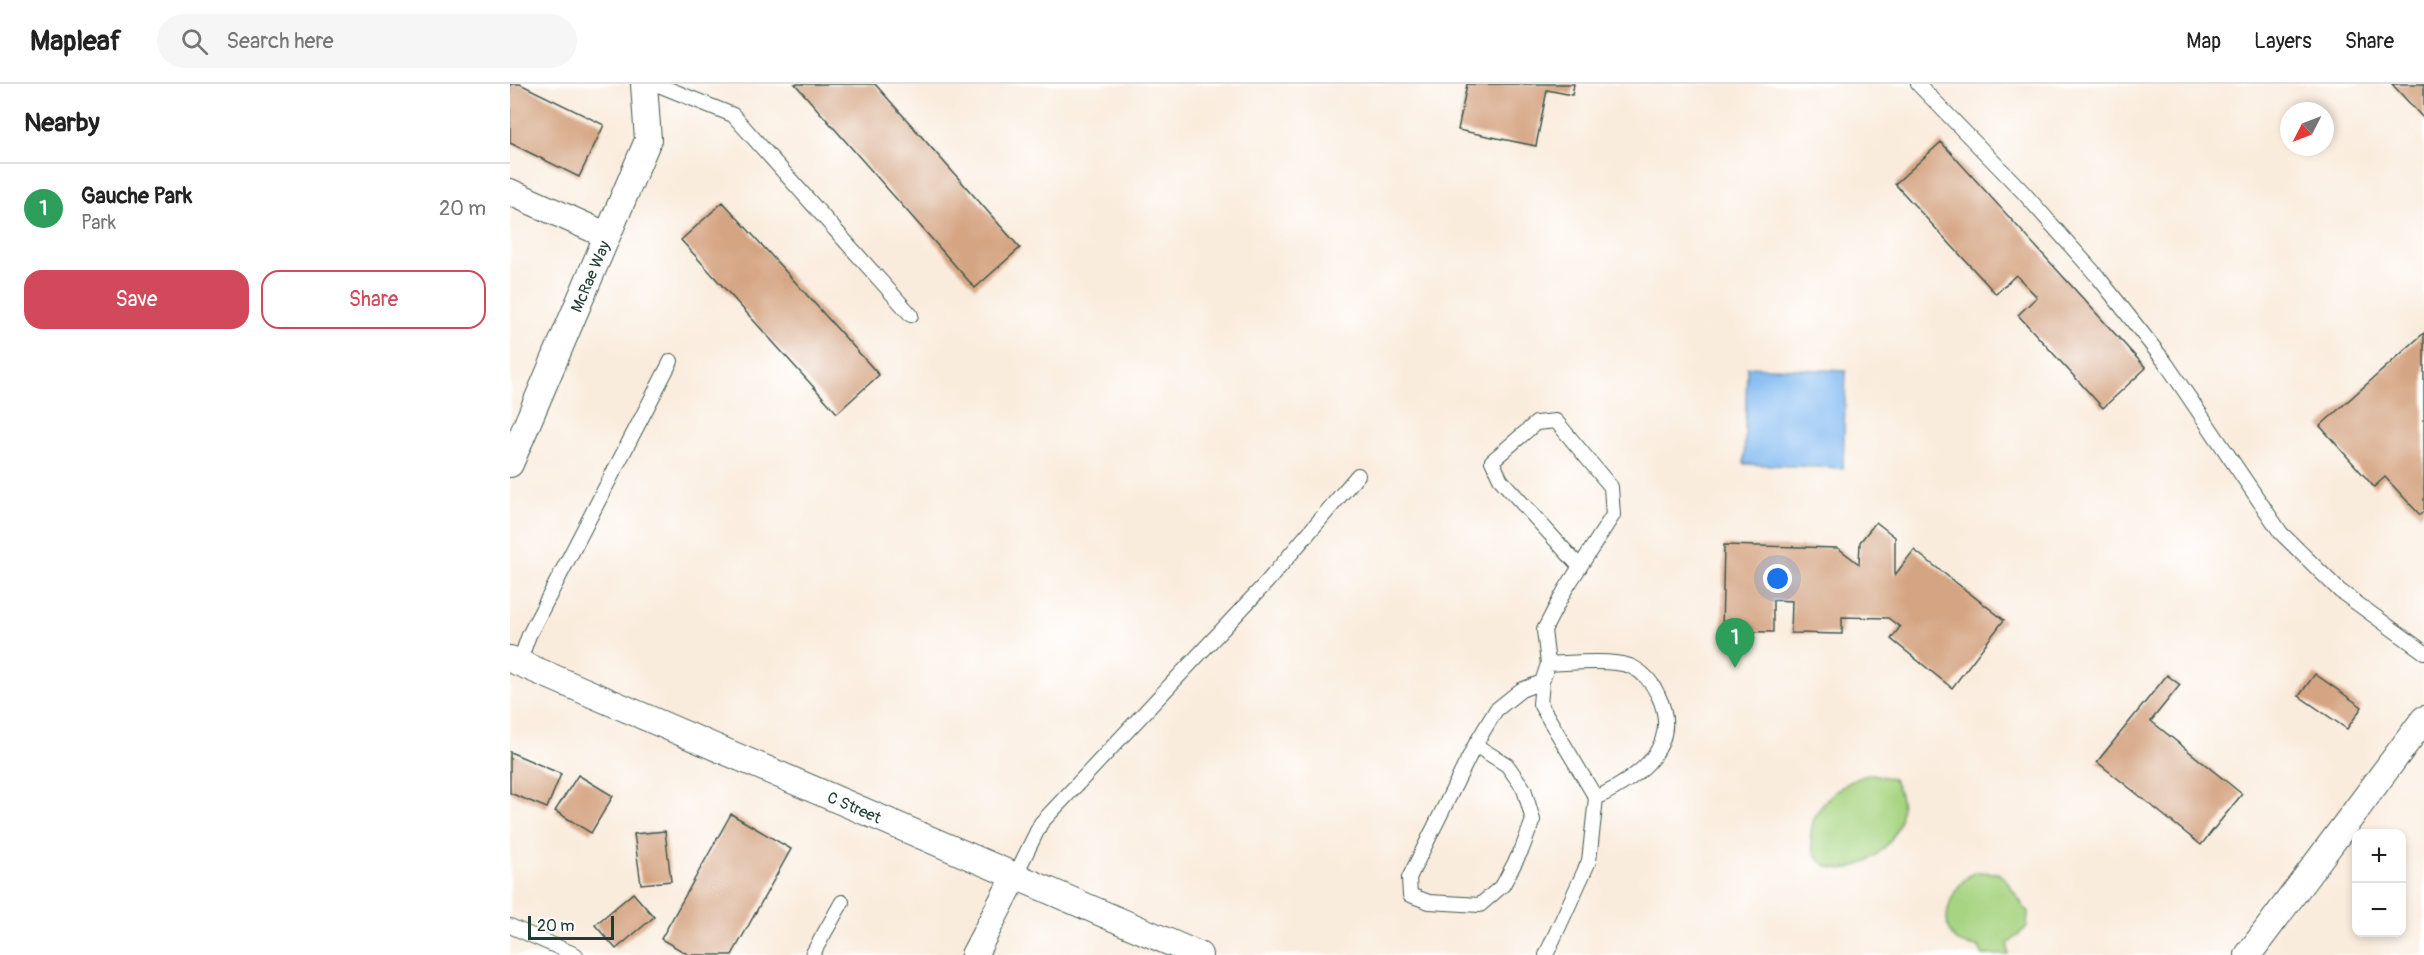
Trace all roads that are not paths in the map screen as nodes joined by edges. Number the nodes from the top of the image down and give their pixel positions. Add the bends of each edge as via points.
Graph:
1 (644, 84) edge
2 (656, 84) edge
3 (1918, 84) edge
4 (510, 192) edge
5 (606, 235) junction
6 (911, 315) dead end
7 (672, 361) dead end
8 (510, 464) edge
9 (1358, 475) dead end
10 (1580, 567) junction
11 (2424, 652) edge
12 (514, 661) edge
13 (1548, 664) junction
14 (1542, 682) junction
15 (2424, 719) edge
16 (1475, 745) junction
17 (1596, 798) junction
18 (1015, 876) junction
19 (842, 902) dead end
20 (510, 926) edge
21 (576, 955) edge
22 (812, 955) edge
23 (974, 955) edge
24 (1199, 955) edge
25 (1546, 955) edge
26 (2248, 955) edge

1 - 5 street, McRae Way via 648,140
2 - 6 lane via 734,115
3 - 11 lane via 2023,192 2098,277 2165,362 2281,533 2340,591
4 - 5 street
5 - 8 street, McRae Way
7 - 12 lane
9 - 18 lane via 1266,583 1041,823
10 - 10 lane via 1613,515 1611,486 1556,421 1536,423 1492,461 1501,480
10 - 13 lane via 1544,630
12 - 18 street, C Street
13 - 14 lane
13 - 17 lane via 1629,666 1649,678 1666,712 1663,741 1654,756 1620,787
14 - 16 lane via 1521,690 1496,710
14 - 17 lane via 1540,704
15 - 26 street
16 - 16 lane via 1409,878 1410,895 1429,902 1480,905 1503,885 1533,820 1524,789 1507,765
17 - 25 lane via 1589,861
18 - 23 street
18 - 24 street, C Street
19 - 22 lane
20 - 21 lane

